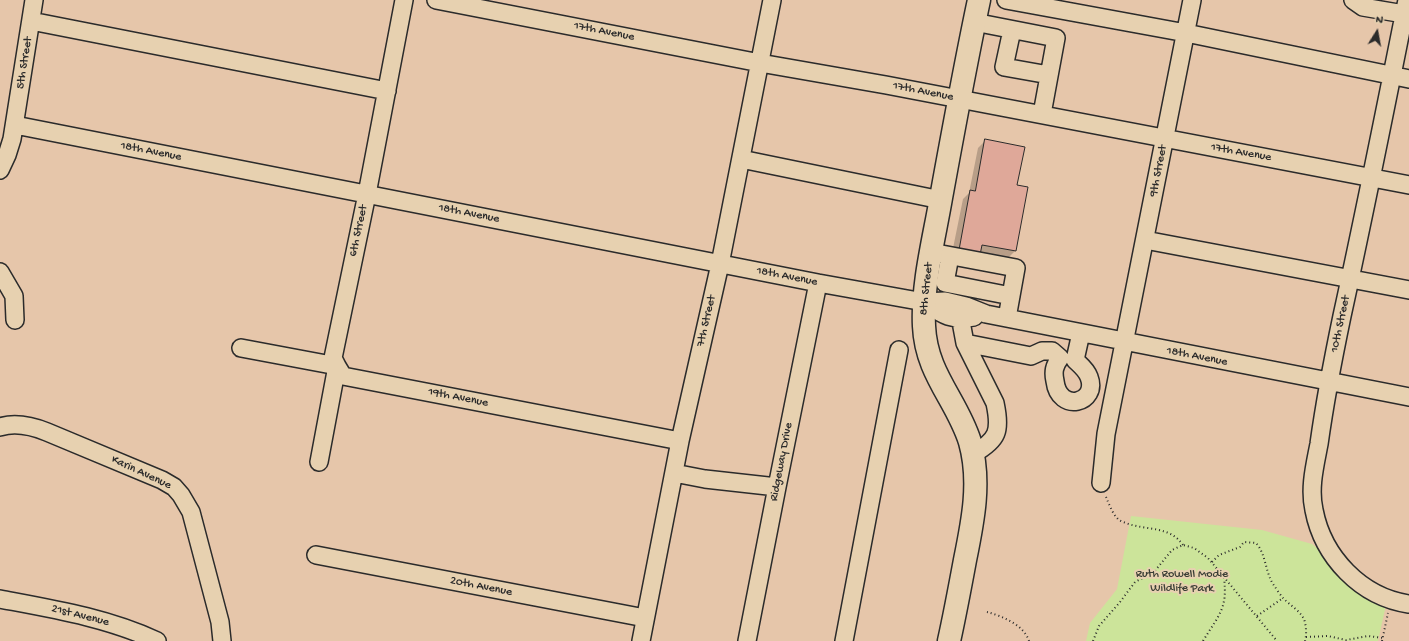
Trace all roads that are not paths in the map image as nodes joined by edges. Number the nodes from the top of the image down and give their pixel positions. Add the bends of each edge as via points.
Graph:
1 (34, 0) edge
2 (404, 0) edge
3 (436, 0) edge
4 (772, 0) edge
5 (979, 0) edge
6 (1192, 0) edge
7 (1353, 0) edge
8 (1016, 1) edge
9 (1067, 6) edge
10 (1406, 7) edge
11 (32, 21) junction
12 (974, 22) junction
13 (1012, 30) junction
14 (1186, 33) junction
15 (760, 63) junction
16 (1049, 75) junction
17 (1392, 76) junction
18 (1409, 79) edge
19 (387, 91) junction
20 (959, 99) junction
21 (1042, 114) junction
22 (14, 125) junction
23 (1166, 139) junction
24 (741, 159) junction
25 (0, 170) edge
26 (1372, 177) junction
27 (1409, 185) edge
28 (367, 194) junction
29 (941, 200) junction
30 (1145, 240) junction
31 (941, 254) junction
32 (720, 264) junction
33 (0, 272) edge
34 (1350, 279) junction
35 (818, 283) junction
36 (1409, 290) edge
37 (1011, 296) junction
38 (924, 302) junction
39 (986, 314) junction
40 (963, 318) junction
41 (1007, 318) junction
42 (15, 320) dead end
43 (1081, 334) junction
44 (1125, 342) junction
45 (965, 343) junction
46 (241, 348) dead end
47 (899, 350) dead end
48 (337, 366) junction
49 (1328, 382) junction
50 (1409, 397) edge
51 (0, 427) edge
52 (680, 441) junction
53 (973, 454) junction
54 (319, 462) dead end
55 (674, 473) junction
56 (1101, 484) road end
57 (777, 487) junction
58 (316, 556) dead end
59 (0, 599) edge
60 (1409, 604) edge
61 (645, 618) junction
62 (157, 641) edge
63 (222, 641) edge
64 (641, 641) edge
65 (747, 641) edge
66 (844, 641) edge
67 (949, 641) edge

1 - 11 street, 5th Street
2 - 19 street, 6th Street
3 - 15 street, 17th Avenue
4 - 15 street, 7th Street
5 - 12 main road, 8th Street
6 - 14 street, 9th Street
7 - 10 street via 1363,7
8 - 9 street
9 - 14 street
10 - 17 street, 10th Street
11 - 19 street
11 - 22 street, 5th Street
12 - 13 street
12 - 20 main road, 8th Street
13 - 16 street via 1056,38
13 - 16 street via 1004,67
14 - 17 street
14 - 23 street, 9th Street
15 - 20 street, 17th Avenue
15 - 24 street, 7th Street
16 - 21 street
17 - 18 street
17 - 26 street, 10th Street
19 - 28 street, 6th Street
20 - 21 street, 17th Avenue
20 - 29 main road, 8th Street
21 - 23 street, 17th Avenue
22 - 25 street, 5th Street via 7,155
22 - 28 street, 18th Avenue
23 - 26 street, 17th Avenue
23 - 30 street, 9th Street
24 - 29 street
24 - 32 street, 7th Street
26 - 27 street, 17th Avenue
26 - 34 street, 10th Street
28 - 32 street, 18th Avenue
28 - 48 street, 6th Street via 333,358
29 - 31 main road, 8th Street
30 - 34 street
30 - 44 street, 9th Street
31 - 37 street via 945,283
31 - 37 street via 1016,268
31 - 38 main road, 8th Street
32 - 35 street, 18th Avenue
32 - 52 street, 7th Street
33 - 42 street via 14,296
34 - 36 street
34 - 49 street, 10th Street
35 - 38 street, 18th Avenue
35 - 57 street, Ridgeway Drive
37 - 41 street
38 - 39 street, 18th Avenue via 944,301
38 - 40 street, 18th Avenue via 944,316
38 - 53 main road, 8th Street via 925,338 930,358 962,422
39 - 40 street, 18th Avenue
39 - 41 street, 18th Avenue
40 - 45 street
41 - 43 street, 18th Avenue
43 - 44 street, 18th Avenue
43 - 45 street via 1068,359 1047,350 1031,356
44 - 49 street, 18th Avenue
44 - 56 street, 9th Street via 1106,434
45 - 53 street via 995,403 997,413 996,436
46 - 48 street, 19th Avenue
47 - 66 street
48 - 52 street, 19th Avenue via 343,376
48 - 54 street, 6th Street
49 - 50 street, 18th Avenue
49 - 60 street, 10th Street via 1313,480 1313,509 1318,528 1336,561 1349,575 1372,592 1390,600
51 - 63 street, Karin Avenue via 29,426 47,432 174,487 186,502 193,517 220,622
52 - 55 street, 7th Street
53 - 67 main road, 8th Street via 975,508
55 - 57 street
55 - 61 street, 7th Street
57 - 65 street, Ridgeway Drive
58 - 61 street, 20th Avenue
59 - 62 street, 21st Avenue via 107,622
61 - 64 street, 7th Street

